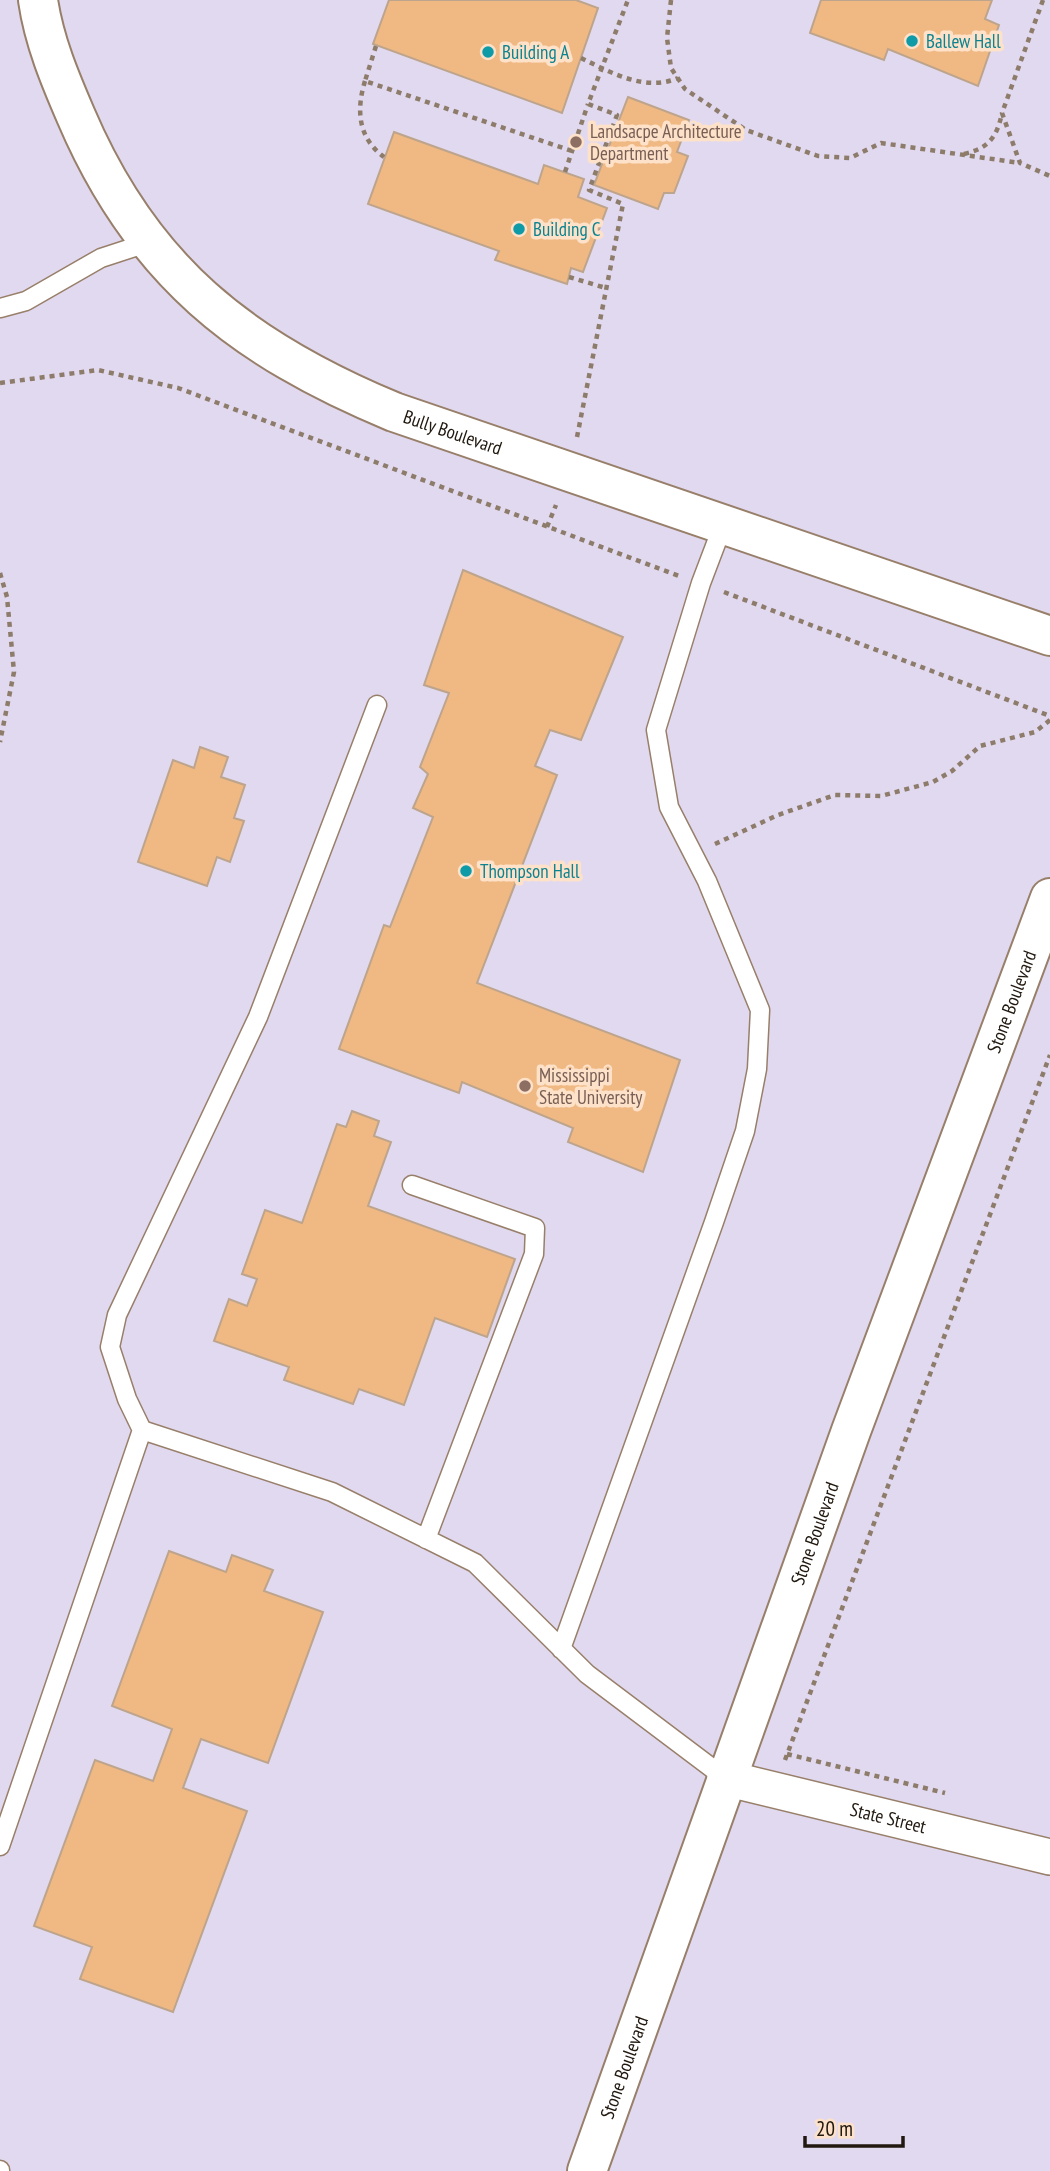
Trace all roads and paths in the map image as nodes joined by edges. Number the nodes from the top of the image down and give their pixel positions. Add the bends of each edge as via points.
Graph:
1 (38, 0) edge
2 (628, 0) edge
3 (671, 0) edge
4 (1043, 0) edge
5 (376, 46) dead end
6 (581, 58) dead end
7 (602, 68) junction
8 (678, 78) junction
9 (365, 81) junction
10 (589, 104) junction
11 (1002, 113) junction
12 (572, 151) junction
13 (960, 155) junction
14 (384, 158) dead end
15 (1020, 163) junction
16 (565, 172) dead end
17 (1050, 176) edge
18 (150, 242) junction
19 (569, 277) dead end
20 (606, 288) junction
21 (0, 309) edge
22 (0, 383) edge
23 (570, 472) junction
24 (723, 525) junction
25 (548, 527) junction
26 (0, 573) edge
27 (701, 583) junction
28 (7, 597) junction
29 (0, 599) edge
30 (1050, 636) edge
31 (377, 705) dead end
32 (1050, 718) edge
33 (0, 742) edge
34 (694, 855) junction
35 (1050, 898) edge
36 (1050, 1055) edge
37 (412, 1185) dead end
38 (142, 1430) junction
39 (426, 1539) junction
40 (561, 1649) junction
41 (786, 1754) junction
42 (725, 1778) junction
43 (775, 1790) junction
44 (958, 1796) dead end
45 (0, 1846) edge
46 (1050, 1857) edge
47 (587, 2171) edge

1 - 18 street, Bully Boulevard via 54,65 97,166
2 - 7 path
3 - 8 path via 667,38 671,68
4 - 11 path
5 - 9 path
6 - 7 path
7 - 8 path via 659,86
7 - 10 path
8 - 13 path via 685,89 746,130 818,156 850,158 881,143
9 - 12 path
9 - 14 path via 358,103 365,136
10 - 12 path
10 - 20 path via 617,115 589,190 624,204
11 - 13 path via 991,142 981,150
11 - 15 path
12 - 16 path
13 - 15 path
15 - 17 path
18 - 21 lane via 101,258 26,301
18 - 23 street, Bully Boulevard via 217,313 263,347 327,384 394,412
19 - 20 path
20 - 23 path
22 - 25 path via 98,370 178,388
23 - 24 street, Bully Boulevard
23 - 25 path
24 - 27 lane
24 - 30 street, Bully Boulevard
25 - 27 path
26 - 28 path
27 - 32 path
27 - 34 lane via 656,730 669,807
28 - 29 path
28 - 33 path via 14,672
31 - 38 lane via 258,1017 117,1315 110,1347
32 - 34 path via 1035,732 980,746 933,782 881,796 835,796 778,815
34 - 40 lane via 760,1010 757,1069 745,1131
35 - 42 street, Stone Boulevard
36 - 41 path
37 - 39 lane via 535,1228 534,1254
38 - 39 lane via 332,1492
38 - 45 lane
39 - 40 lane via 475,1563
40 - 42 lane via 587,1674
41 - 43 path
41 - 44 path
42 - 43 street, State Street
42 - 47 street, Stone Boulevard
43 - 46 street, State Street

